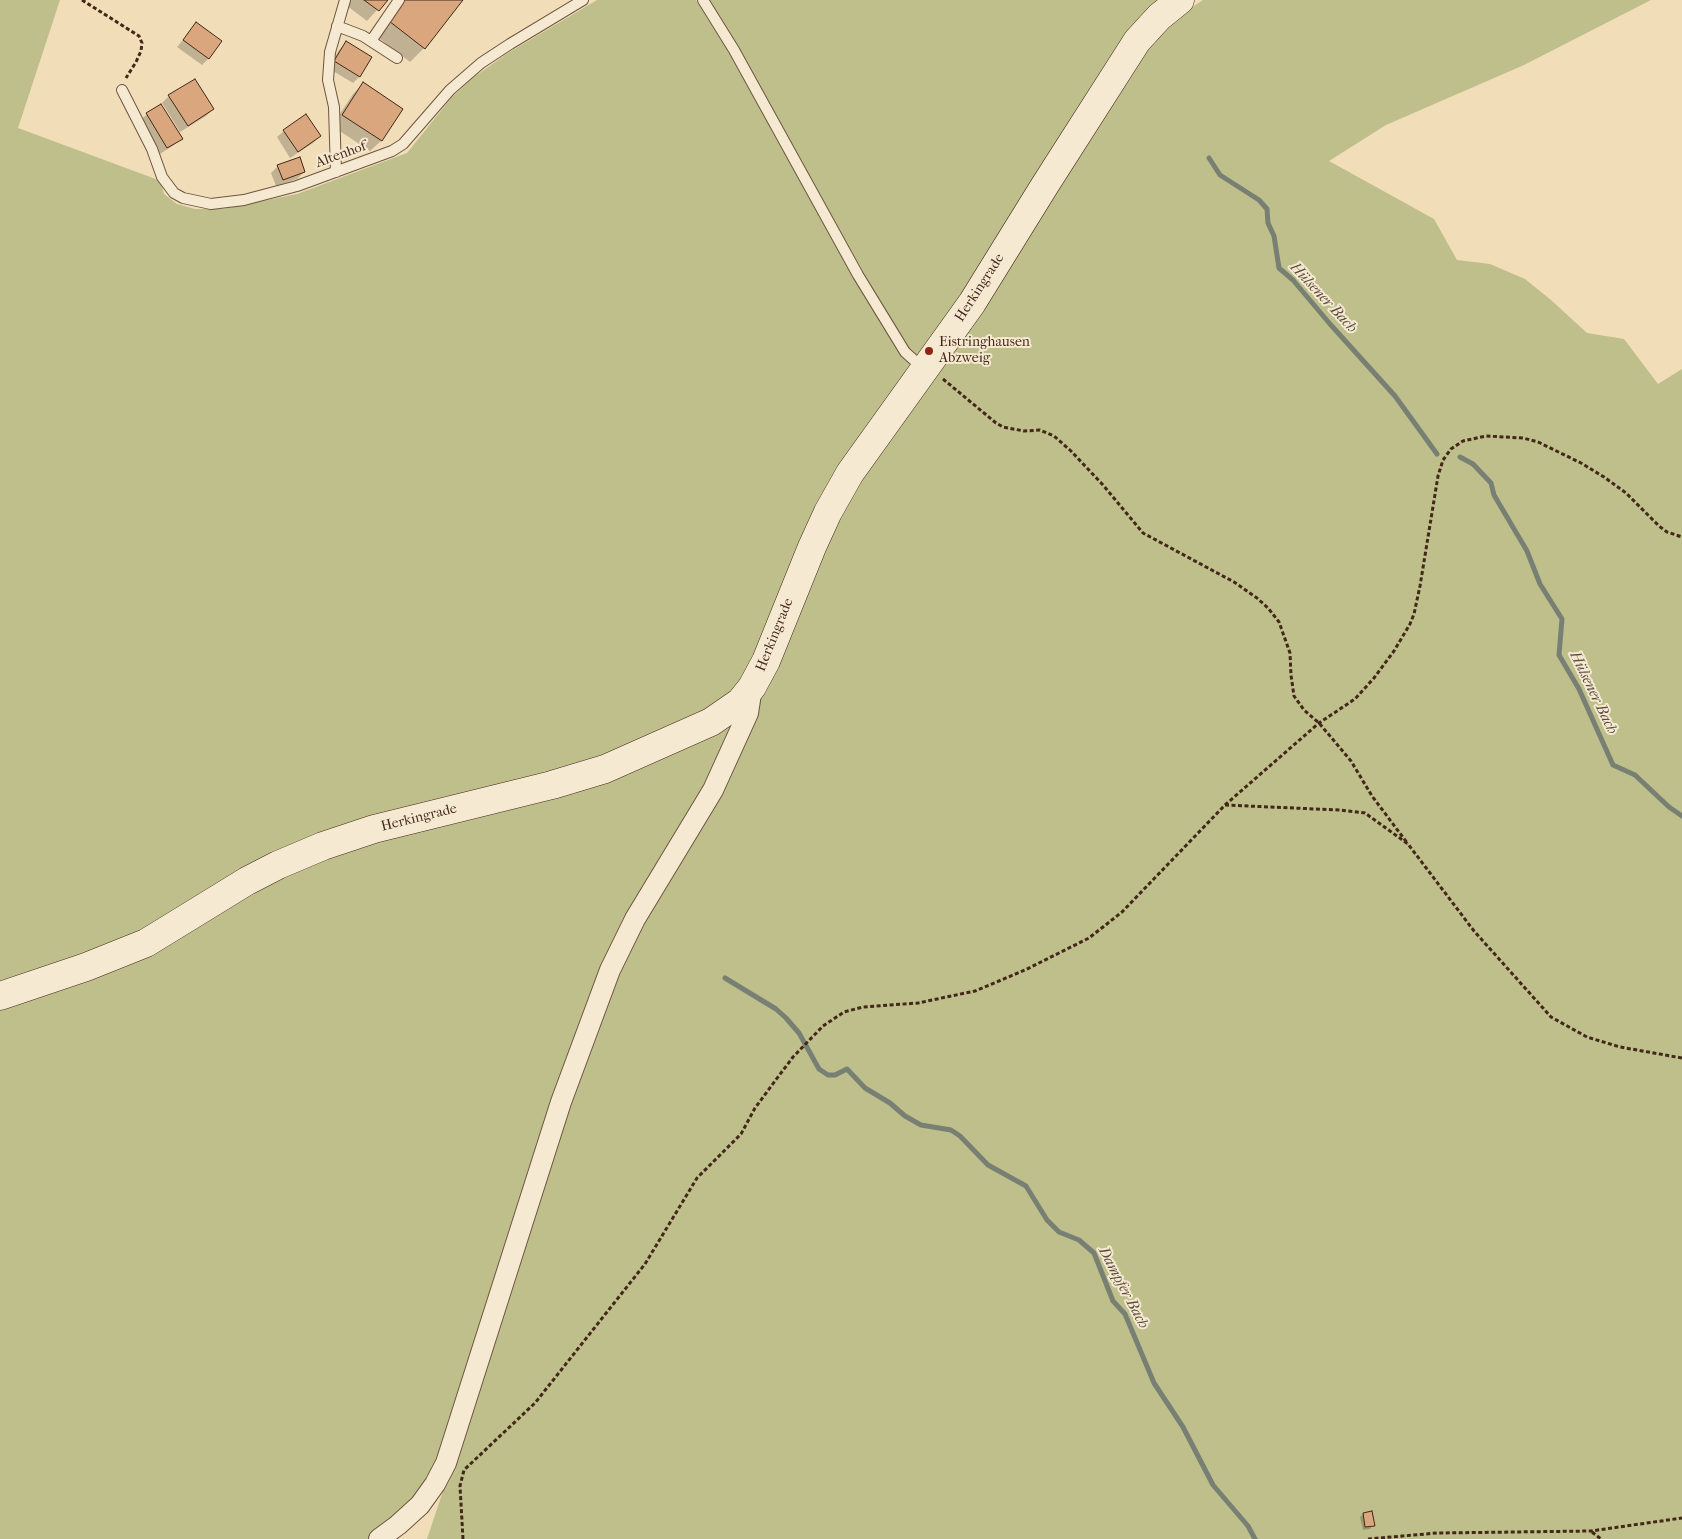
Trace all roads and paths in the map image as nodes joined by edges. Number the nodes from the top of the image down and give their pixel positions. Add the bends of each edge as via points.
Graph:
1 (82, 0) edge
2 (345, 0) edge
3 (399, 0) edge
4 (583, 0) edge
5 (702, 0) edge
6 (1180, 0) edge
7 (337, 26) junction
8 (371, 41) junction
9 (397, 58) dead end
10 (122, 90) joint
11 (336, 172) junction
12 (927, 366) junction
13 (1682, 537) edge
14 (752, 687) junction
15 (1319, 723) junction
16 (1225, 805) junction
17 (1408, 844) junction
18 (0, 996) edge
19 (1682, 1058) edge
20 (1682, 1518) edge
21 (1591, 1531) junction
22 (379, 1539) edge
23 (463, 1539) edge
24 (1368, 1539) edge
25 (1601, 1539) edge

1 - 10 path via 139,36 141,51
2 - 7 lane
3 - 8 lane
4 - 11 lane, Altenhof via 481,63 450,90 403,144 381,156
5 - 12 lane via 739,58 858,275 905,352
6 - 12 main road, Herkingrade via 1158,17 1124,60 972,303
7 - 8 lane
7 - 11 lane via 330,52 328,80 334,107
8 - 9 lane
10 - 11 lane, Altenhof via 152,149 162,177 174,193 183,198 211,204 244,200
12 - 14 main road, Herkingrade via 850,473 828,512
12 - 15 path via 996,423 1024,431 1040,430 1054,436 1103,485 1143,533 1234,582 1256,598 1278,622 1284,634 1290,653 1294,696
13 - 15 path via 1658,526 1626,493 1604,477 1538,442 1500,436 1463,440 1443,460 1438,476 1420,586 1410,624 1394,651 1355,699
14 - 18 main road, Herkingrade via 740,702 711,722 614,765 552,785 374,829 323,846 247,881 146,944
14 - 22 street via 748,713 713,790 635,919 610,970 562,1102 446,1463 420,1505
15 - 16 path
15 - 17 path via 1351,761 1372,796
16 - 17 path via 1365,813
16 - 23 path via 1122,912 1088,938 1025,970 975,990 918,1003 863,1007 844,1012 805,1043 755,1108 740,1134 698,1178 644,1264 535,1403 464,1470 460,1486
17 - 19 path via 1474,930 1551,1017 1587,1037 1620,1047
20 - 21 path
21 - 24 path via 1437,1533
21 - 25 path

